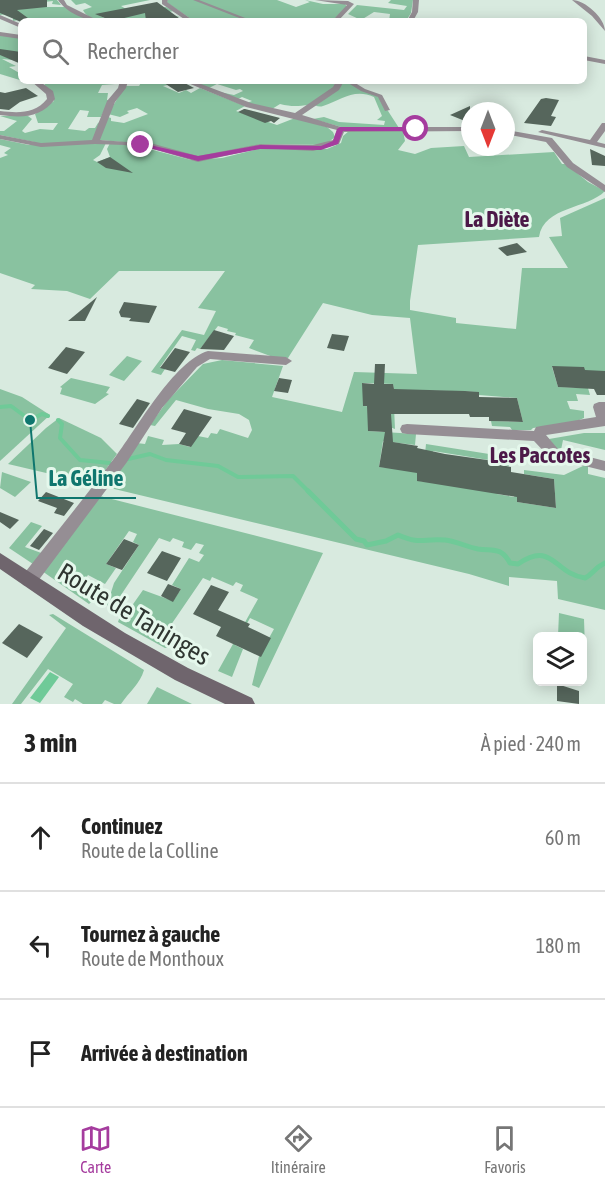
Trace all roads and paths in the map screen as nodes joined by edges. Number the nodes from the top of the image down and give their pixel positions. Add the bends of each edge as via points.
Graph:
1 (61, 0) edge
2 (165, 0) edge
3 (195, 0) edge
4 (318, 0) edge
5 (416, 0) edge
6 (575, 0) edge
7 (353, 2) edge
8 (0, 16) edge
9 (90, 18) edge
10 (186, 18) edge
11 (243, 18) edge
12 (338, 18) edge
13 (412, 18) edge
14 (18, 25) edge
15 (605, 28) edge
16 (0, 34) edge
17 (18, 37) edge
18 (587, 59) edge
19 (605, 62) edge
20 (39, 84) edge
21 (123, 84) edge
22 (195, 84) edge
23 (338, 84) edge
24 (353, 84) edge
25 (387, 110) dead end
26 (0, 113) edge
27 (296, 116) junction
28 (605, 125) edge
29 (340, 129) junction
30 (461, 129) edge
31 (516, 133) joint
32 (0, 137) edge
33 (95, 142) junction
34 (592, 143) junction
35 (605, 146) edge
36 (605, 189) edge
37 (286, 361) dead end
38 (605, 408) edge
39 (406, 429) dead end
40 (538, 436) junction
41 (605, 466) edge
42 (0, 560) edge
43 (29, 580) junction
44 (246, 704) edge

1 - 9 street
2 - 10 street
3 - 11 street
4 - 7 street
5 - 13 street
6 - 15 street
7 - 12 street
8 - 14 street
16 - 17 street
18 - 19 street
20 - 26 street via 50,93 48,104 27,115
21 - 33 street via 111,101
22 - 27 street via 243,103
23 - 27 street
24 - 25 street via 380,96
27 - 29 street
28 - 34 street
29 - 30 street
29 - 33 street via 336,142 321,148 260,147 198,159 148,146
31 - 34 street via 530,130
31 - 36 street via 549,140 570,165
32 - 33 street via 41,145
34 - 35 street
37 - 43 street via 208,355 193,364 157,405 122,458
38 - 40 street via 600,407 604,421 541,431
39 - 40 street
40 - 41 street via 554,453
42 - 43 main road, Route de Taninges
43 - 44 main road, Route de Taninges via 113,637

